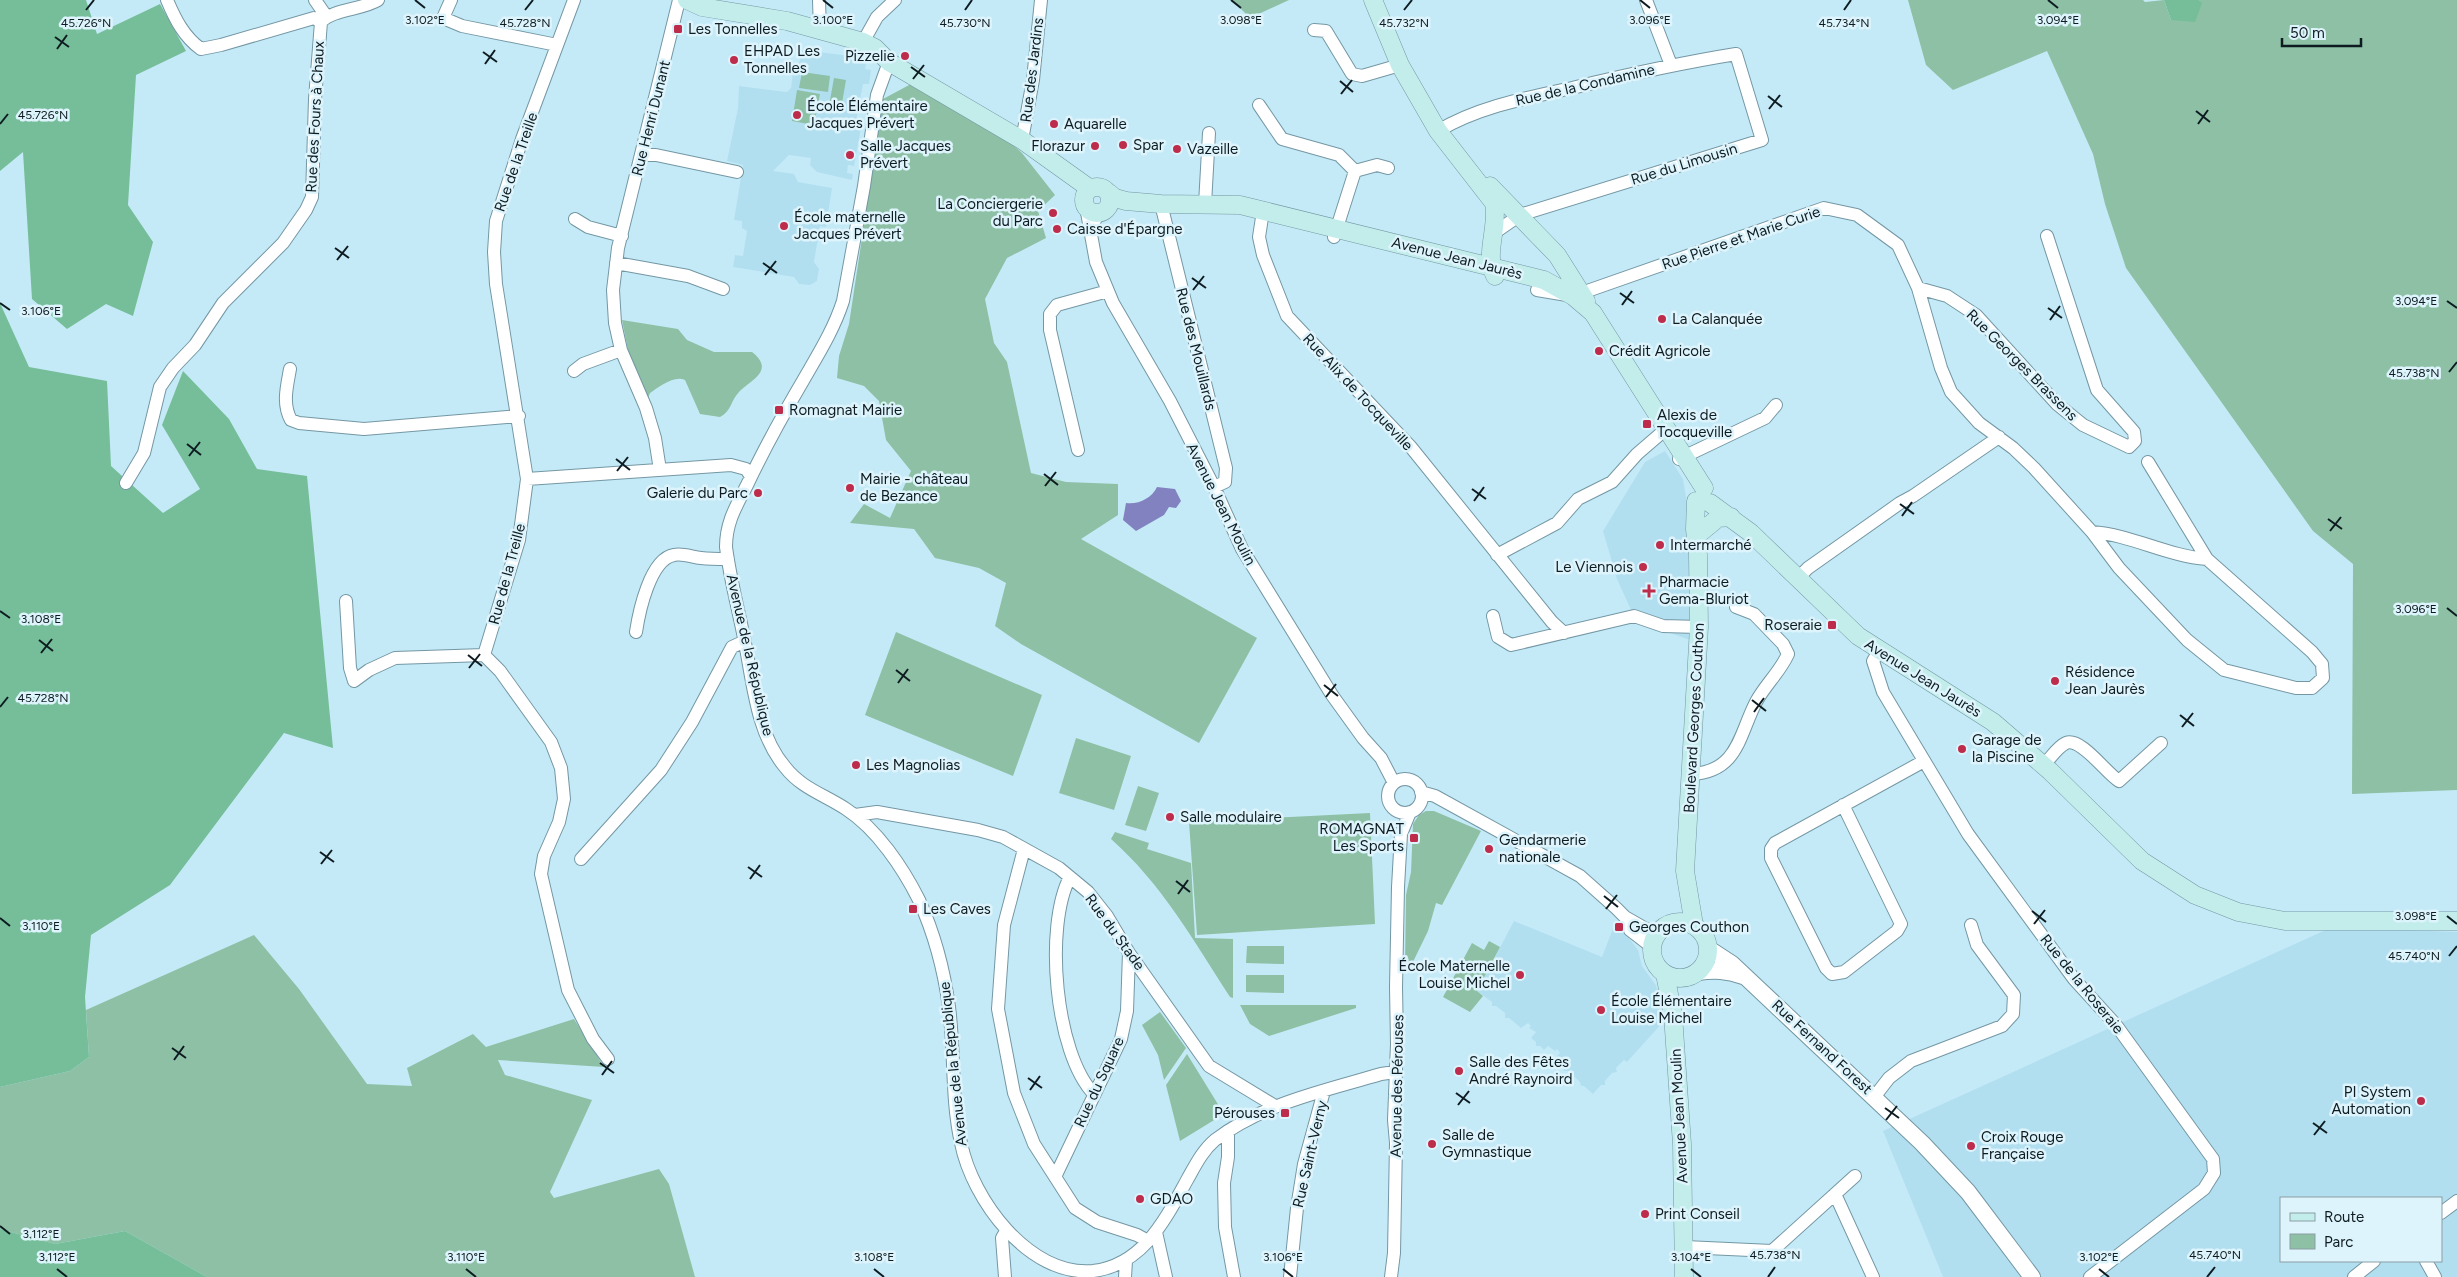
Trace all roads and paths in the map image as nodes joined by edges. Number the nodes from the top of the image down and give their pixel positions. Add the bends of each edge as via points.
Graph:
1 (167, 0) edge
2 (315, 0) edge
3 (378, 0) edge
4 (451, 0) edge
5 (574, 0) edge
6 (685, 0) edge
7 (819, 0) edge
8 (1041, 0) edge
9 (1373, 0) edge
10 (1646, 0) edge
11 (891, 2) edge
12 (324, 19) junction
13 (1314, 30) dead end
14 (820, 31) junction
15 (863, 42) junction
16 (557, 45) junction
17 (1736, 54) joint
18 (889, 62) junction
19 (1400, 65) junction
20 (1671, 65) junction
21 (1259, 105) dead end
22 (1438, 131) junction
23 (1208, 133) dead end
24 (1025, 142) junction
25 (642, 155) junction
26 (1388, 168) dead end
27 (1470, 170) junction
28 (1355, 171) junction
29 (737, 172) dead end
30 (1205, 204) junction
31 (1100, 205) junction
32 (1161, 206) junction
33 (1262, 214) junction
34 (1520, 215) junction
35 (575, 219) dead end
36 (1335, 232) junction
37 (1494, 233) junction
38 (622, 236) junction
39 (2047, 236) dead end
40 (1557, 255) junction
41 (1464, 259) junction
42 (616, 263) junction
43 (1494, 273) junction
44 (1541, 285) junction
45 (1918, 288) junction
46 (723, 289) dead end
47 (1108, 291) junction
48 (1575, 299) junction
49 (621, 350) junction
50 (290, 369) dead end
51 (574, 371) dead end
52 (1776, 405) dead end
53 (519, 416) junction
54 (1664, 431) junction
55 (1999, 437) junction
56 (1078, 450) dead end
57 (1682, 458) junction
58 (2148, 462) dead end
59 (660, 470) junction
60 (750, 475) junction
61 (527, 478) junction
62 (126, 483) dead end
63 (1214, 488) junction
64 (1704, 499) junction
65 (1731, 517) junction
66 (1701, 532) junction
67 (2092, 532) junction
68 (1751, 533) junction
69 (1698, 554) junction
70 (1497, 555) junction
71 (728, 559) junction
72 (2207, 560) junction
73 (1798, 578) junction
74 (346, 601) dead end
75 (1736, 607) dead end
76 (1493, 616) dead end
77 (1699, 626) junction
78 (636, 632) dead end
79 (1564, 632) junction
80 (745, 641) junction
81 (1879, 651) junction
82 (484, 655) junction
83 (2161, 743) dead end
84 (1381, 758) junction
85 (1924, 761) junction
86 (2047, 768) junction
87 (1691, 774) junction
88 (1409, 779) junction
89 (1394, 783) junction
90 (1421, 792) junction
91 (1450, 805) junction
92 (1843, 805) junction
93 (1414, 808) junction
94 (1395, 809) junction
95 (855, 815) junction
96 (1401, 834) junction
97 (1024, 849) junction
98 (581, 859) dead end
99 (1070, 877) junction
100 (1686, 882) junction
101 (2457, 921) edge
102 (1675, 922) junction
103 (1694, 925) junction
104 (1970, 925) dead end
105 (1656, 939) junction
106 (1708, 949) junction
107 (1129, 953) junction
108 (1665, 974) junction
109 (1691, 975) junction
110 (1746, 977) junction
111 (1673, 1015) junction
112 (608, 1059) dead end
113 (1395, 1072) junction
114 (1324, 1091) junction
115 (1094, 1094) junction
116 (1875, 1096) junction
117 (1275, 1106) junction
118 (1228, 1132) junction
119 (1855, 1176) dead end
120 (1055, 1177) junction
121 (1835, 1194) junction
122 (2457, 1201) edge
123 (2442, 1212) edge
124 (1006, 1231) junction
125 (1152, 1237) junction
126 (1685, 1247) junction
127 (1126, 1261) junction
128 (2373, 1262) edge
129 (2427, 1262) edge
130 (1063, 1273) edge
131 (1005, 1277) edge
132 (1125, 1277) edge
133 (1166, 1277) edge
134 (1234, 1277) edge
135 (1290, 1277) edge
136 (1391, 1277) edge
137 (1684, 1277) edge
138 (1873, 1277) edge
139 (2032, 1277) edge
140 (2090, 1277) edge
141 (2354, 1277) edge
142 (2435, 1277) edge

1 - 12 street via 190,41 201,48 314,18
2 - 12 street
3 - 12 street via 367,7
4 - 16 street via 443,18 456,24
5 - 16 street, Rue de la Treille
6 - 14 main road
6 - 25 street, Rue Henri Dunant
7 - 14 street
8 - 24 street, Rue des Jardins
9 - 19 main road
10 - 20 street
11 - 15 street via 877,17
12 - 62 street, Rue des Fours à Chaux via 315,99 312,196 283,243 223,303 195,345 160,387 144,453
13 - 19 street via 1326,31 1352,74 1362,76
14 - 15 main road
15 - 18 main road via 875,48
16 - 53 street, Rue de la Treille via 496,221 496,284
17 - 20 street, Rue de la Condamine
17 - 34 street, Rue du Limousin via 1762,140
18 - 24 main road
18 - 60 street, Avenue de la République via 877,95 864,186 838,316 826,343
19 - 22 main road
20 - 22 street, Rue de la Condamine via 1512,102 1459,119
21 - 28 street via 1282,139 1339,156
22 - 27 main road
23 - 30 street
24 - 31 main road, Avenue Jean Jaurès via 1090,188 1100,186
25 - 29 street
25 - 38 street, Rue Henri Dunant
26 - 28 street via 1377,166
27 - 34 main road, Avenue Jean Jaurès
27 - 37 main road via 1494,203
28 - 36 street
30 - 32 main road, Avenue Jean Jaurès
30 - 33 main road, Avenue Jean Jaurès via 1240,205
31 - 32 main road, Avenue Jean Jaurès
31 - 47 street, Avenue Jean Moulin via 1090,235 1096,262
32 - 33 main road, Avenue Jean Jaurès
32 - 63 street, Rue des Mouillards via 1226,468 1225,482
33 - 36 main road, Avenue Jean Jaurès
33 - 70 street, Rue Alix de Tocqueville via 1260,237 1263,255 1288,316 1410,446
34 - 37 street
34 - 40 main road, Avenue Jean Jaurès
35 - 38 street via 588,227
36 - 41 main road, Avenue Jean Jaurès
36 - 43 main road, Avenue Jean Jaurès
37 - 41 main road
37 - 43 main road
38 - 42 street, Rue Henri Dunant
39 - 45 street, Rue Georges Brassens via 2097,390 2134,432 2135,441 2129,447 2084,425 2057,404 1976,316 1947,296
40 - 44 main road
40 - 48 main road, Avenue Jean Jaurès
41 - 43 main road, Avenue Jean Jaurès
42 - 46 street via 688,276
42 - 49 street, Rue Henri Dunant via 613,310
43 - 44 main road
44 - 48 main road, Avenue Jean Jaurès
45 - 48 street, Rue Pierre et Marie Curie via 1898,245 1857,215 1824,208
45 - 55 street, Rue Pierre et Marie Curie via 1951,392 1964,409
47 - 56 street via 1058,305 1050,314 1050,330
47 - 63 street, Avenue Jean Moulin
48 - 54 main road, Avenue Jean Jaurès
48 - 54 main road, Avenue Jean Jaurès via 1593,313
49 - 51 street via 583,364
49 - 59 street, Rue Henri Dunant via 648,416
50 - 53 street via 286,394 288,414 291,420 299,423 364,429
52 - 57 street via 1765,418
53 - 61 street, Rue de la Treille
54 - 57 main road, Avenue Jean Jaurès
54 - 70 street via 1612,482 1572,504 1557,523
55 - 67 street, Rue Pierre et Marie Curie via 2034,468
55 - 73 street via 1900,503
57 - 64 main road, Avenue Jean Jaurès
58 - 72 street
59 - 60 street via 731,465 746,469
59 - 61 street
60 - 71 street, Avenue de la République via 729,519
61 - 82 street, Rue de la Treille via 519,540
63 - 84 street, Avenue Jean Moulin via 1242,549 1287,623 1332,695
64 - 65 main road, Avenue Jean Jaurès
64 - 66 main road, Boulevard Georges Couthon
64 - 68 main road, Avenue Jean Jaurès via 1735,512
64 - 69 main road, Boulevard Georges Couthon via 1695,529
65 - 66 main road via 1718,518
65 - 68 main road, Avenue Jean Jaurès
66 - 69 main road, Boulevard Georges Couthon
67 - 72 street via 2114,534 2185,558
67 - 72 street, Rue Pierre et Marie Curie via 2159,612 2224,670 2296,688 2312,688 2318,684 2323,678 2322,664 2312,652
68 - 73 main road, Avenue Jean Jaurès
69 - 77 main road, Boulevard Georges Couthon
70 - 79 street, Rue Alix de Tocqueville
71 - 78 street via 679,555 666,558 645,594
71 - 80 street, Avenue de la République
73 - 81 main road, Avenue Jean Jaurès via 1858,636
74 - 82 street via 350,668 354,681 395,658
75 - 87 street via 1754,614 1783,644 1788,654 1756,703 1736,750 1725,763 1707,772
76 - 79 street via 1498,637 1511,646
77 - 79 street via 1663,626 1634,616
77 - 87 main road, Boulevard Georges Couthon
80 - 95 street, Avenue de la République via 761,717 781,762 808,788
80 - 98 street via 732,647 692,722 661,770
81 - 85 street, Rue de la Roseraie via 1874,661 1883,692
81 - 86 main road, Avenue Jean Jaurès via 1993,722
82 - 112 street via 500,671 551,742 561,768 564,799 560,822 544,856 541,874 568,990 593,1039
83 - 86 street via 2119,781 2081,745 2074,743
84 - 88 street, Avenue Jean Moulin
84 - 89 street, Avenue Jean Moulin
85 - 92 street
85 - 140 street, Rue de la Roseraie via 1968,834 2074,979 2116,1024 2213,1159 2214,1173 2204,1190
86 - 101 main road, Avenue Jean Jaurès via 2142,861 2195,895 2232,910 2261,918 2308,922
87 - 100 main road, Boulevard Georges Couthon
88 - 89 street
88 - 90 street via 1419,786
89 - 94 street via 1388,794
90 - 91 street
90 - 93 street
91 - 93 street
91 - 105 street via 1575,873 1625,917
92 - 92 street via 1775,842 1770,849 1771,858 1826,968 1832,974 1844,972 1897,931 1900,924
93 - 94 street
93 - 96 street, Avenue des Pérouses
94 - 96 street, Avenue des Pérouses
95 - 97 street, Rue du Stade via 877,812 978,830
95 - 124 street, Avenue de la République via 876,836 902,871 932,932 941,960 950,1012 954,1104 961,1144 976,1185
96 - 113 street, Avenue des Pérouses
97 - 99 street, Rue du Stade
97 - 120 street via 1004,925 998,1009 1014,1093 1034,1144
99 - 107 street, Rue du Stade via 1088,892 1107,916
99 - 115 street via 1064,889 1059,922 1058,992 1062,1020 1078,1072
100 - 102 main road, Boulevard Georges Couthon
100 - 103 main road, Boulevard Georges Couthon
102 - 103 main road
102 - 105 main road
103 - 106 main road via 1706,939
104 - 116 street via 1977,945 2014,995 2013,1014 2002,1026 1911,1062 1889,1078
105 - 108 main road via 1655,963
106 - 109 main road via 1708,957
106 - 110 street, Rue Fernand Forest
107 - 115 street, Rue du Square via 1127,1011 1121,1039
107 - 117 street, Rue du Stade via 1208,1066
108 - 109 main road
108 - 111 main road, Avenue Jean Moulin
109 - 110 street via 1731,972
109 - 111 main road, Avenue Jean Moulin
110 - 116 street, Rue Fernand Forest
111 - 126 main road, Avenue Jean Moulin
113 - 114 street, Avenue de la République
113 - 136 street, Avenue des Pérouses via 1396,1178
114 - 117 street, Avenue de la République
114 - 135 street, Rue Saint-Verny via 1304,1164 1296,1208
115 - 120 street, Rue du Square
116 - 139 street, Rue Fernand Forest via 1968,1192
117 - 118 street, Avenue de la République
118 - 125 street, Avenue de la République via 1203,1153
118 - 134 street via 1225,1227
119 - 121 street
120 - 125 street via 1075,1208 1084,1215 1096,1222
121 - 126 street via 1772,1251
121 - 138 street
122 - 123 street
124 - 130 street, Avenue de la République via 1036,1257
124 - 131 street via 1002,1238
125 - 127 street, Avenue de la République
125 - 133 street via 1162,1252
126 - 137 main road, Avenue Jean Moulin
127 - 130 street, Avenue de la République via 1094,1271
127 - 132 street
128 - 141 street
129 - 142 street

